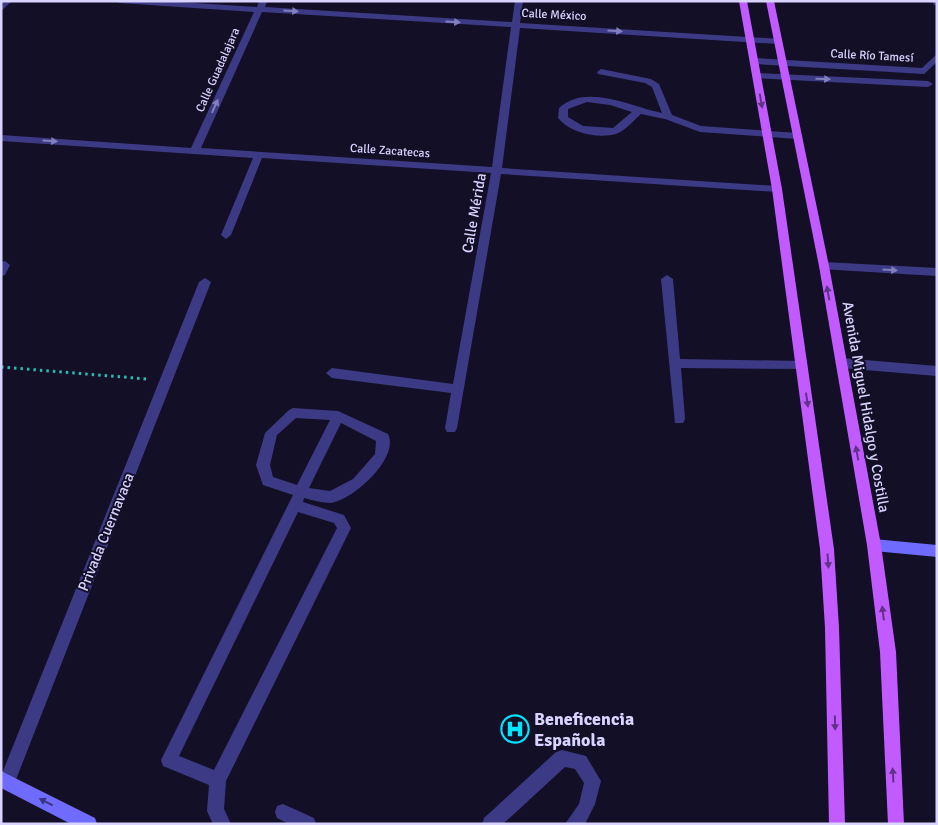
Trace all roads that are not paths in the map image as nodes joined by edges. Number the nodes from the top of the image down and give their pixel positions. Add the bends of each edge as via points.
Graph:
1 (8, 1) edge
2 (120, 1) edge
3 (518, 1) edge
4 (743, 1) edge
5 (770, 1) edge
6 (261, 5) edge
7 (1, 9) edge
8 (515, 26) junction
9 (749, 39) junction
10 (778, 41) junction
11 (937, 57) edge
12 (754, 61) junction
13 (782, 63) junction
14 (924, 71) junction
15 (601, 72) dead end
16 (757, 76) junction
17 (786, 78) junction
18 (928, 84) junction
19 (937, 91) edge
20 (639, 111) junction
21 (668, 117) junction
22 (767, 134) junction
23 (798, 136) junction
24 (1, 138) edge
25 (195, 150) junction
26 (259, 154) junction
27 (497, 170) junction
28 (777, 189) junction
29 (226, 235) dead end
30 (824, 266) junction
31 (937, 272) edge
32 (667, 279) dead end
33 (205, 282) dead end
34 (674, 363) junction
35 (841, 363) junction
36 (802, 366) junction
37 (937, 371) edge
38 (332, 373) dead end
39 (458, 389) junction
40 (338, 416) junction
41 (679, 419) dead end
42 (451, 428) dead end
43 (297, 499) junction
44 (874, 545) junction
45 (937, 551) edge
46 (4, 780) edge
47 (218, 780) junction
48 (283, 812) dead end
49 (89, 824) edge
50 (223, 824) edge
51 (308, 824) edge
52 (490, 824) edge
53 (573, 824) edge
54 (837, 824) edge
55 (896, 824) edge

1 - 7 street
2 - 6 street, Calle México
3 - 8 street, Calle Mérida
4 - 9 main road
5 - 10 main road, Avenida Miguel Hidalgo y Costilla
6 -> 8 street, Calle México
25 -> 6 street, Calle Guadalajara
8 -> 9 street, Calle México
8 - 27 street, Calle Mérida
9 - 10 street, Calle México
9 - 12 main road
10 - 13 main road, Avenida Miguel Hidalgo y Costilla
11 - 14 street
12 - 13 street, Calle Río Tamesí
12 - 16 main road
13 - 14 street, Calle Río Tamesí
13 - 17 main road, Avenida Miguel Hidalgo y Costilla
14 - 18 street, Calle Río Tamesí
15 - 21 street via 648,81 656,86
16 - 17 street, Calle Río Tamesí
16 -> 22 main road
17 -> 18 street, Calle Río Tamesí
17 - 23 main road, Avenida Miguel Hidalgo y Costilla
18 - 19 street
20 - 20 street via 615,131 592,131 570,126 563,118 564,108 586,99 612,102
20 - 21 street
21 - 22 street via 700,129
22 - 23 street
22 - 28 main road
23 - 30 main road, Avenida Miguel Hidalgo y Costilla
24 -> 25 street, Calle Zacatecas
25 - 26 street, Calle Zacatecas
26 - 27 street, Calle Zacatecas
26 - 29 street
27 - 28 street, Calle Zacatecas
27 - 39 street, Calle Mérida
28 - 36 main road
30 -> 31 street
35 -> 30 main road, Avenida Miguel Hidalgo y Costilla
32 - 34 street
33 - 46 street, Privada Cuernavaca
34 - 36 street
34 - 41 street
35 - 37 street
44 -> 35 main road, Avenida Miguel Hidalgo y Costilla
36 -> 54 main road via 827,549
38 - 39 street
39 - 42 street, Calle Mérida
40 - 43 street
40 - 43 street via 293,412 271,433 263,465 268,480
40 - 43 street via 383,438 381,456 358,483 331,497
43 - 47 street via 339,519 344,528
43 - 47 street via 169,760
44 - 45 main road
55 -> 44 main road, Avenida Miguel Hidalgo y Costilla via 888,652
49 -> 46 main road
47 - 50 street via 215,811
48 - 51 street
52 - 53 street via 562,758 580,762 593,780 590,801

